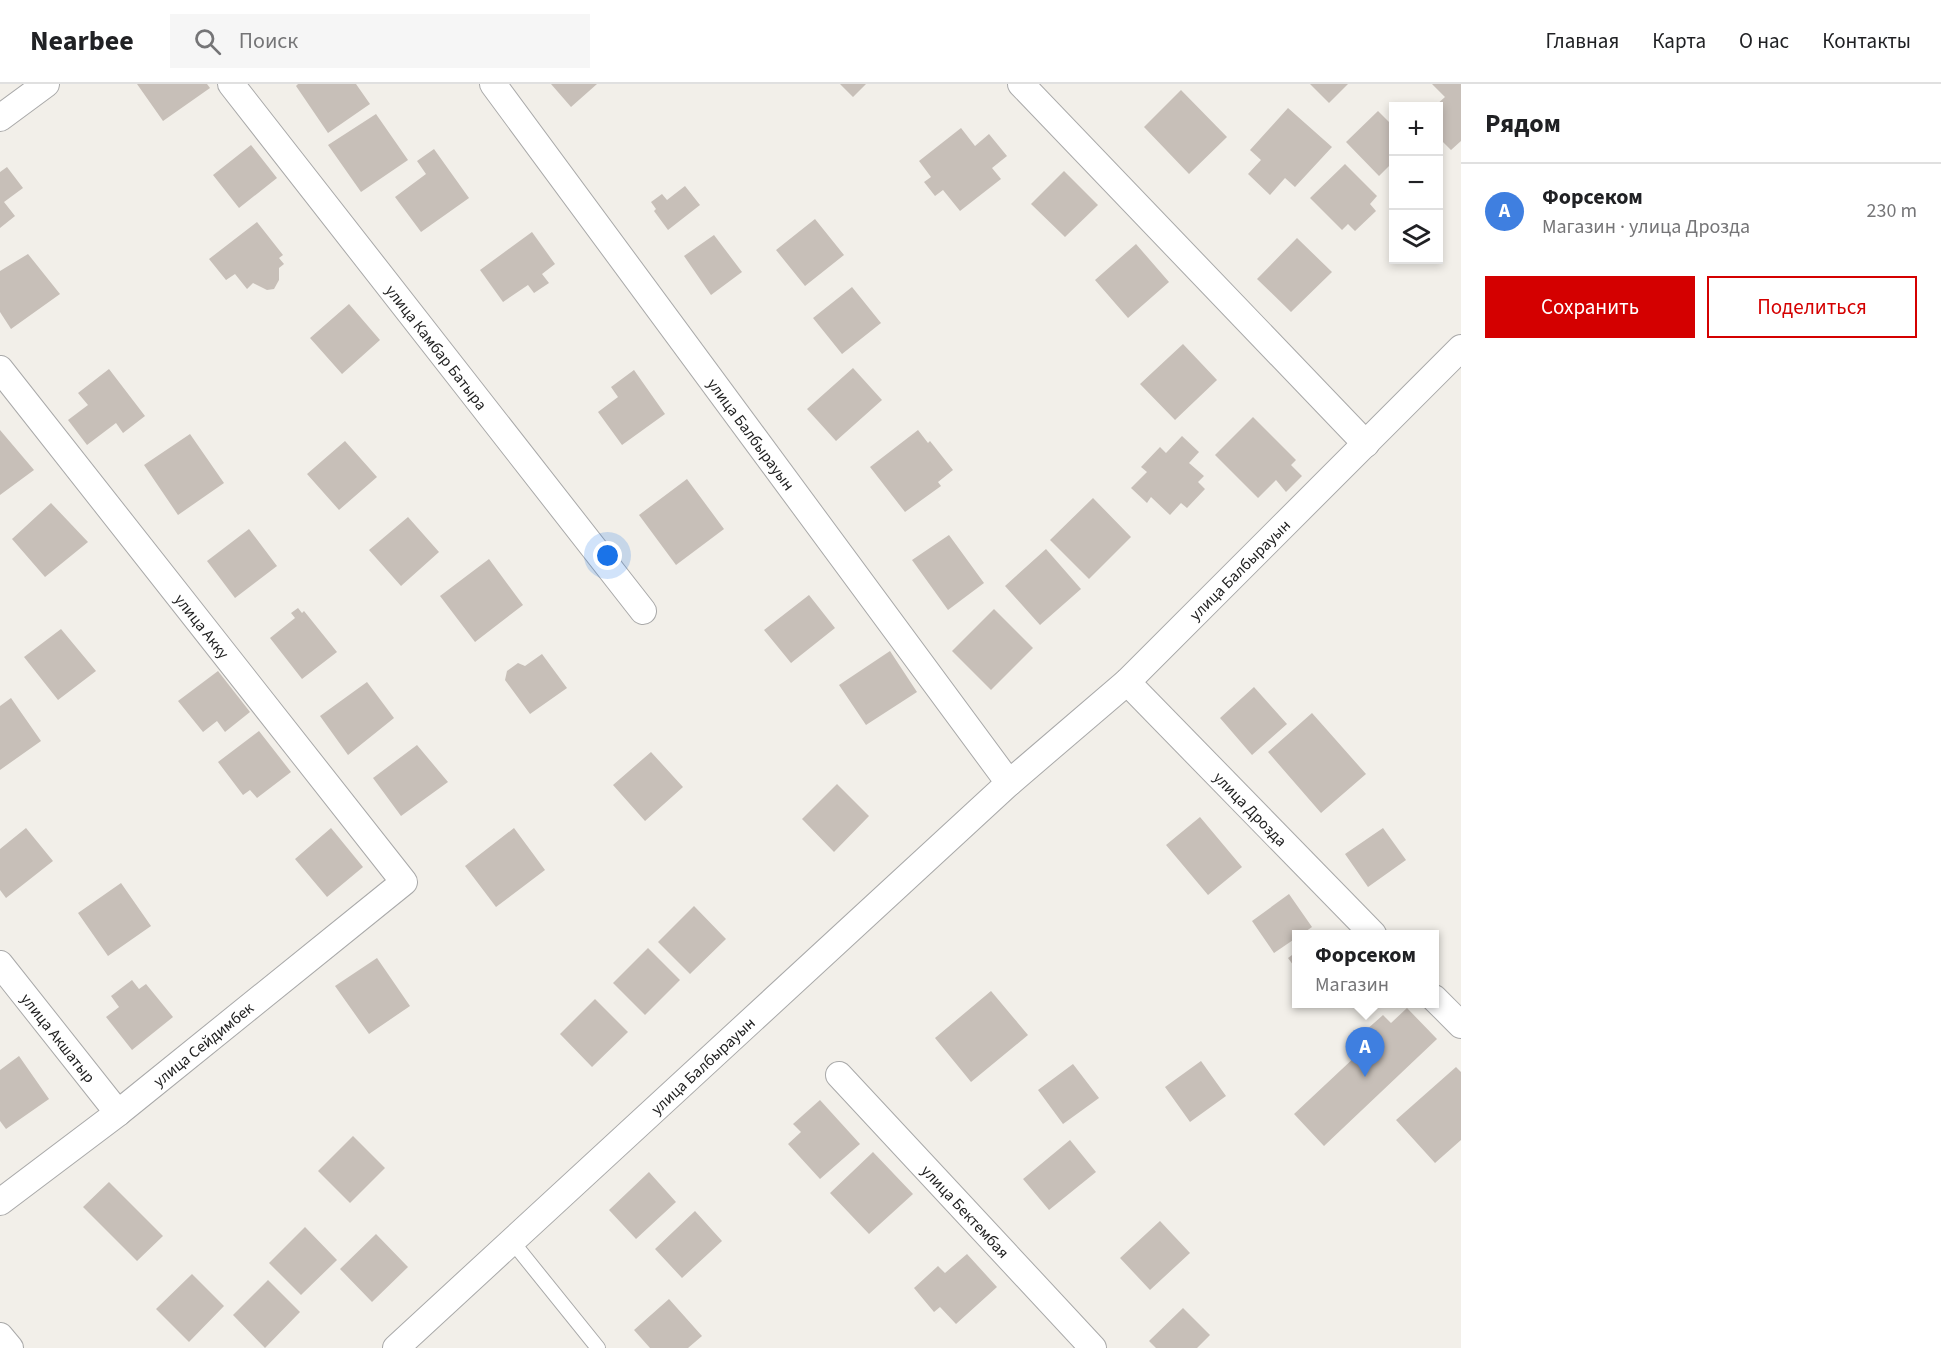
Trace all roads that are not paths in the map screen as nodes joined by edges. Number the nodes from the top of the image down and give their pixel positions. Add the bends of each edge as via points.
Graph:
1 (46, 84) edge
2 (231, 84) edge
3 (493, 84) edge
4 (1021, 84) edge
5 (0, 118) edge
6 (1461, 348) edge
7 (0, 369) edge
8 (1366, 444) junction
9 (644, 611) dead end
10 (1127, 682) junction
11 (1009, 783) junction
12 (404, 882) joint
13 (1369, 930) edge
14 (0, 964) edge
15 (1439, 1003) edge
16 (1461, 1025) edge
17 (839, 1075) dead end
18 (118, 1113) junction
19 (0, 1202) edge
20 (511, 1240) junction
21 (0, 1336) edge
22 (10, 1348) edge
23 (396, 1348) edge
24 (598, 1348) edge
25 (1093, 1348) edge

1 - 5 street
2 - 9 street, улица Камбар Батыра
3 - 11 street, улица Балбырауын
4 - 8 street
6 - 8 street, улица Балбырауын
7 - 12 street, улица Акку
8 - 10 street, улица Балбырауын
10 - 11 street, улица Балбырауын
10 - 13 street, улица Дрозда
11 - 20 street, улица Балбырауын
12 - 18 street, улица Сейдимбек
14 - 18 street, улица Акшатыр
15 - 16 street
17 - 25 street, улица Бектембая
18 - 19 street, улица Сейдимбек
20 - 23 street, улица Балбырауын
20 - 24 lane
21 - 22 street

